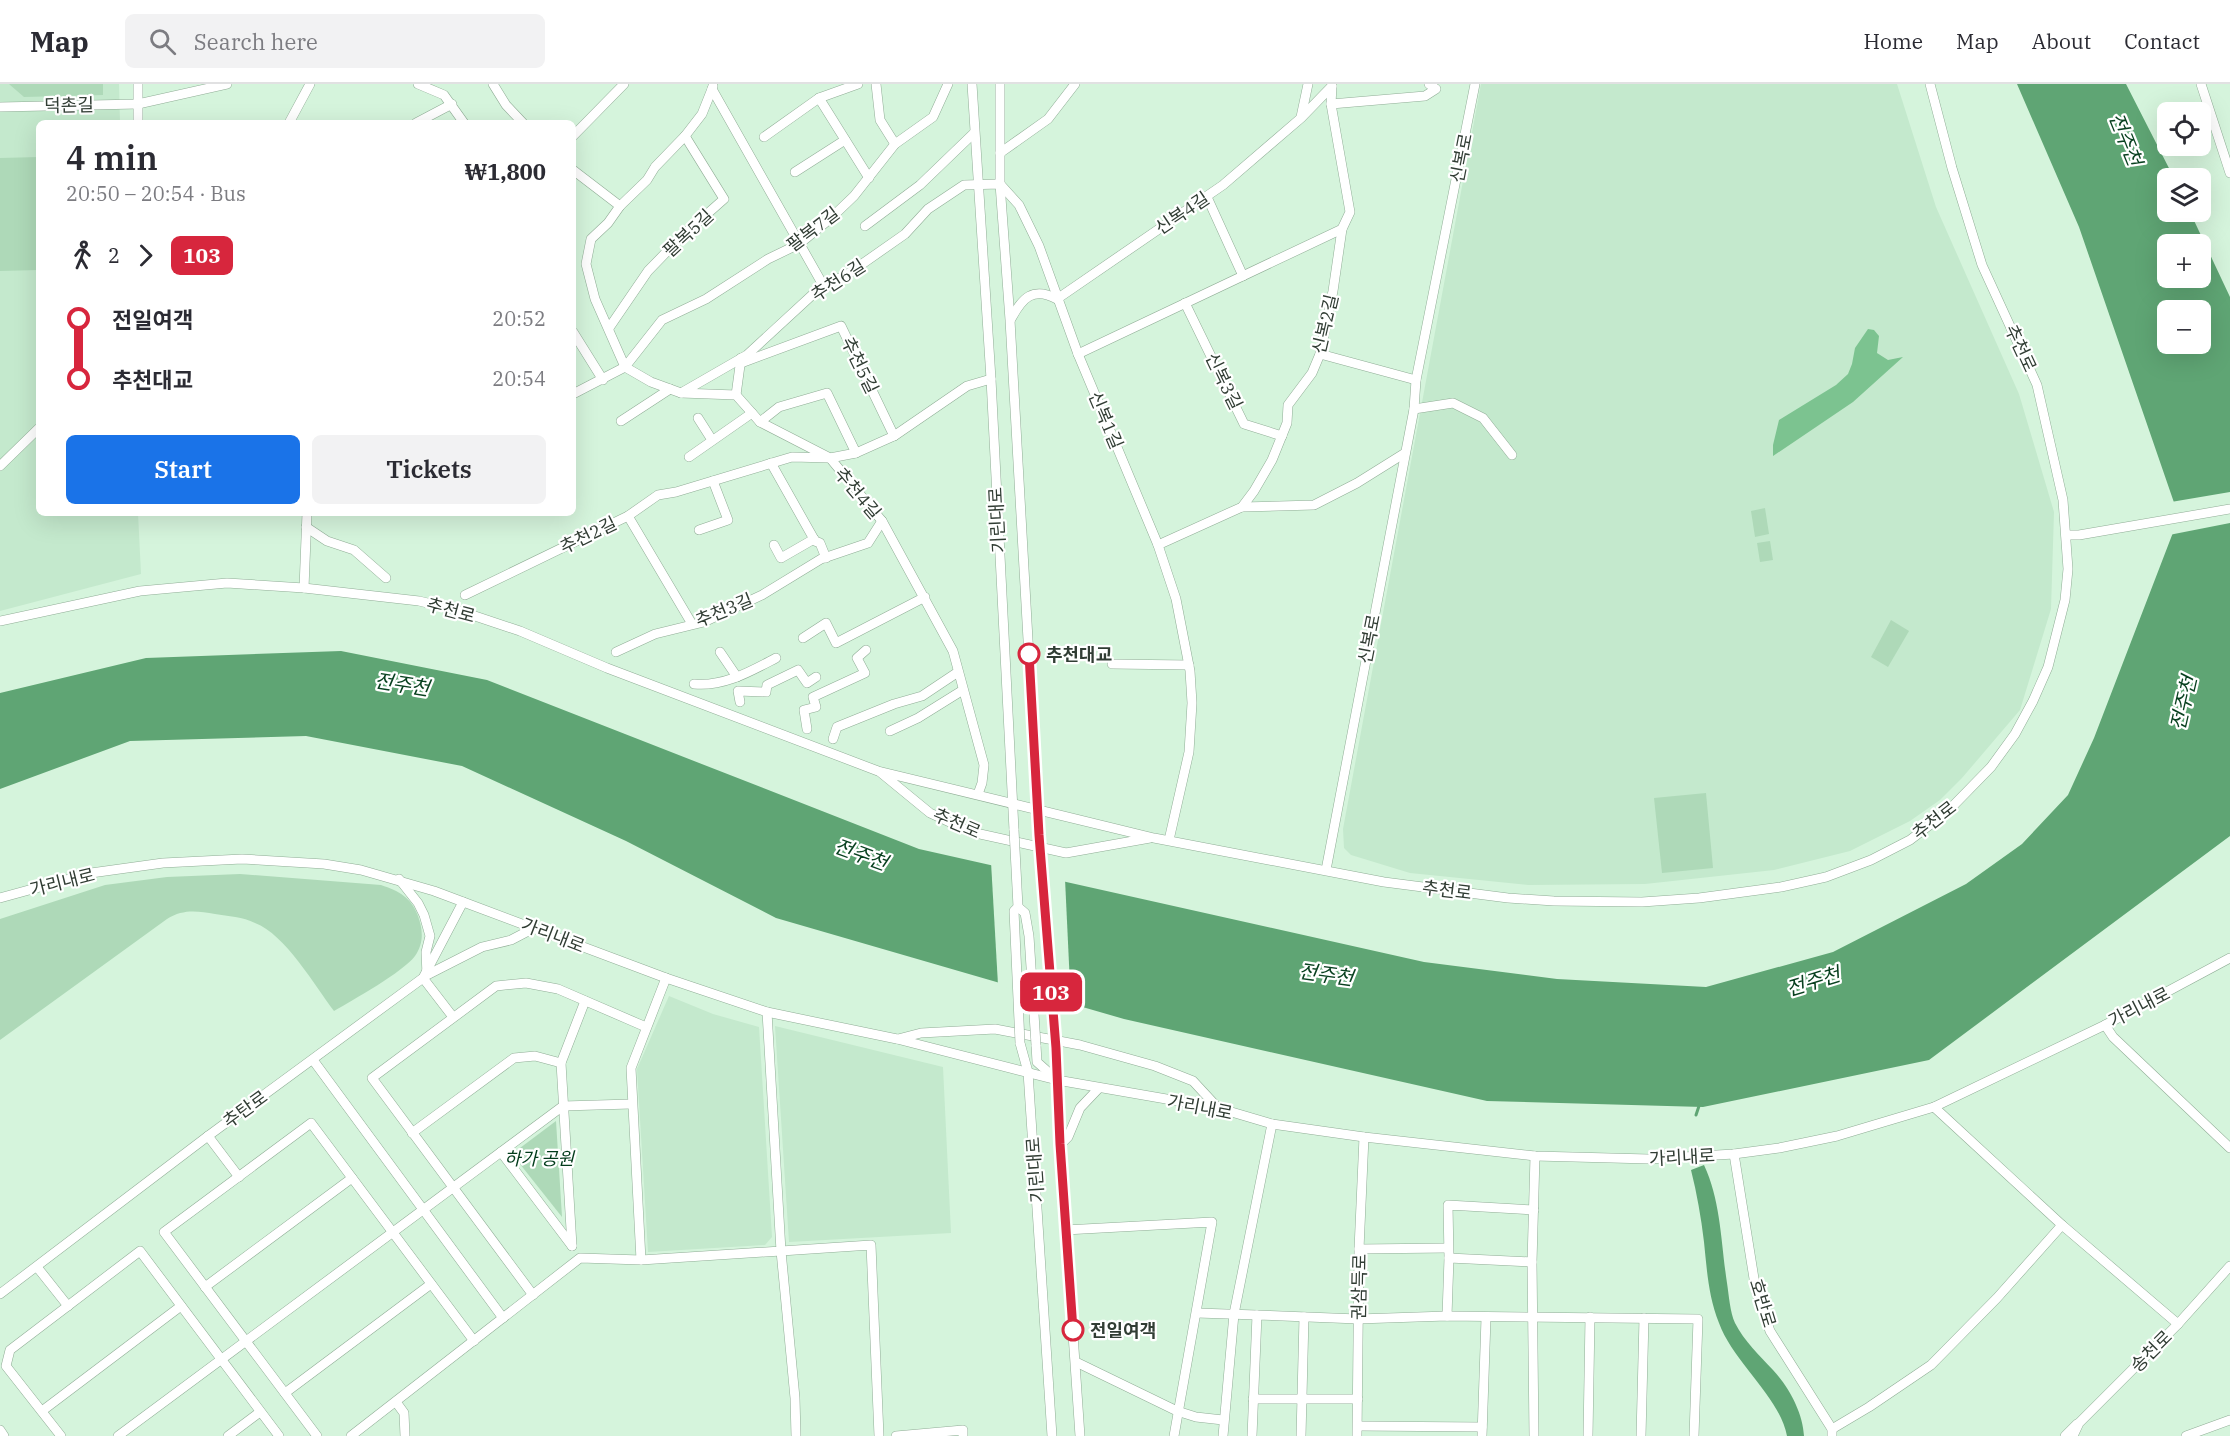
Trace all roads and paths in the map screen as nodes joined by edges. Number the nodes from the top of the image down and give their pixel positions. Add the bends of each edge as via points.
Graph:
1 (138, 84) edge
2 (227, 84) edge
3 (310, 84) edge
4 (418, 84) edge
5 (493, 84) edge
6 (624, 84) edge
7 (876, 84) edge
8 (948, 84) edge
9 (972, 84) edge
10 (1000, 84) edge
11 (1075, 84) edge
12 (1308, 84) edge
13 (1429, 84) edge
14 (1475, 84) edge
15 (1930, 84) edge
16 (2200, 84) edge
17 (853, 85) edge
18 (1333, 85) edge
19 (713, 87) edge
20 (819, 98) junction
21 (138, 104) junction
22 (452, 104) junction
23 (1331, 104) junction
24 (0, 107) edge
25 (1301, 118) junction
26 (138, 120) edge
27 (291, 120) edge
28 (422, 120) edge
29 (462, 120) edge
30 (520, 120) edge
31 (576, 133) edge
32 (974, 133) junction
33 (685, 136) junction
34 (764, 137) dead end
35 (845, 140) junction
36 (895, 144) junction
37 (1000, 153) junction
38 (576, 172) edge
39 (795, 172) dead end
40 (2230, 173) edge
41 (869, 178) junction
42 (979, 183) junction
43 (1000, 184) junction
44 (1207, 196) junction
45 (620, 206) junction
46 (865, 226) dead end
47 (1342, 229) junction
48 (799, 244) junction
49 (1243, 276) junction
50 (823, 285) junction
51 (1057, 299) junction
52 (1185, 303) junction
53 (1010, 320) junction
54 (609, 328) junction
55 (576, 337) edge
56 (1078, 354) junction
57 (1320, 354) junction
58 (741, 360) junction
59 (625, 367) junction
60 (991, 379) junction
61 (603, 380) junction
62 (1416, 380) junction
63 (670, 389) junction
64 (576, 393) edge
65 (681, 393) junction
66 (736, 394) junction
67 (1414, 409) junction
68 (752, 413) junction
69 (698, 418) dead end
70 (621, 421) dead end
71 (760, 422) junction
72 (36, 431) edge
73 (894, 436) junction
74 (1282, 436) junction
75 (712, 440) junction
76 (856, 453) junction
77 (1405, 453) junction
78 (1512, 455) dead end
79 (688, 457) dead end
80 (830, 458) junction
81 (771, 463) junction
82 (0, 466) edge
83 (713, 481) junction
84 (1242, 507) junction
85 (2230, 509) edge
86 (307, 516) edge
87 (628, 516) junction
88 (882, 520) junction
89 (306, 527) junction
90 (699, 530) dead end
91 (2066, 535) junction
92 (814, 539) junction
93 (774, 545) dead end
94 (1158, 545) junction
95 (826, 558) junction
96 (386, 578) dead end
97 (303, 588) junction
98 (465, 595) dead end
99 (925, 597) junction
100 (0, 621) edge
101 (693, 624) junction
102 (803, 638) dead end
103 (866, 650) dead end
104 (616, 652) dead end
105 (720, 652) dead end
106 (776, 658) dead end
107 (1112, 664) dead end
108 (1189, 665) junction
109 (958, 672) junction
110 (737, 677) junction
111 (816, 677) dead end
112 (694, 684) dead end
113 (963, 690) junction
114 (740, 702) dead end
115 (807, 729) dead end
116 (890, 731) dead end
117 (832, 739) dead end
118 (878, 771) junction
119 (978, 794) junction
120 (1013, 803) junction
121 (1038, 809) junction
122 (1154, 837) junction
123 (1169, 840) junction
124 (1326, 870) junction
125 (398, 879) junction
126 (0, 898) edge
127 (463, 902) junction
128 (1017, 907) junction
129 (534, 928) junction
130 (2230, 958) edge
131 (425, 976) junction
132 (666, 978) junction
133 (585, 1001) junction
134 (767, 1012) junction
135 (453, 1017) junction
136 (2105, 1025) junction
137 (646, 1028) junction
138 (897, 1039) junction
139 (313, 1060) junction
140 (561, 1063) junction
141 (1028, 1072) junction
142 (1057, 1080) junction
143 (1099, 1088) junction
144 (631, 1104) junction
145 (563, 1106) junction
146 (1934, 1107) junction
147 (1218, 1108) junction
148 (1272, 1124) junction
149 (412, 1133) junction
150 (208, 1136) junction
151 (1364, 1137) junction
152 (1060, 1144) junction
153 (2230, 1148) edge
154 (501, 1152) junction
155 (1734, 1154) junction
156 (1535, 1156) junction
157 (239, 1177) junction
158 (352, 1178) junction
159 (453, 1186) junction
160 (423, 1208) junction
161 (1534, 1210) junction
162 (2062, 1225) junction
163 (1065, 1230) junction
164 (392, 1232) junction
165 (572, 1246) junction
166 (1448, 1248) junction
167 (1359, 1249) junction
168 (781, 1251) junction
169 (580, 1258) junction
170 (1449, 1258) junction
171 (641, 1260) junction
172 (1532, 1262) junction
173 (2230, 1266) edge
174 (37, 1267) junction
175 (431, 1284) junction
176 (205, 1287) junction
177 (0, 1294) edge
178 (533, 1295) junction
179 (68, 1306) junction
180 (181, 1306) junction
181 (1197, 1313) junction
182 (1234, 1314) junction
183 (1257, 1315) junction
184 (1447, 1316) junction
185 (1304, 1317) junction
186 (1534, 1317) junction
187 (1590, 1317) junction
188 (503, 1318) junction
189 (1486, 1318) junction
190 (1644, 1318) junction
191 (1358, 1319) junction
192 (2178, 1324) junction
193 (244, 1341) junction
194 (474, 1341) junction
195 (221, 1359) junction
196 (1076, 1362) junction
197 (285, 1394) junction
198 (1253, 1399) junction
199 (1302, 1399) junction
200 (1358, 1399) junction
201 (396, 1402) junction
202 (42, 1411) junction
203 (1178, 1411) junction
204 (260, 1412) junction
205 (1223, 1420) junction
206 (2230, 1420) edge
207 (2079, 1423) junction
208 (0, 1430) edge
209 (1358, 1431) edge
210 (1404, 1431) edge
211 (1482, 1431) edge
212 (1832, 1432) edge
213 (4, 1436) edge
214 (61, 1436) edge
215 (118, 1436) edge
216 (228, 1436) edge
217 (279, 1436) edge
218 (317, 1436) edge
219 (351, 1436) edge
220 (405, 1436) edge
221 (796, 1436) edge
222 (879, 1436) edge
223 (896, 1436) edge
224 (963, 1436) edge
225 (1052, 1436) edge
226 (1080, 1436) edge
227 (1174, 1436) edge
228 (1223, 1436) edge
229 (1252, 1436) edge
230 (1301, 1436) edge
231 (1534, 1436) edge
232 (1588, 1436) edge
233 (1641, 1436) edge
234 (1694, 1436) edge
235 (2065, 1436) edge
236 (2073, 1436) edge
237 (2186, 1436) edge

1 - 21 street
2 - 21 street, 덕촌길
3 - 27 street
4 - 22 street via 444,95
5 - 30 street
6 - 31 street
7 - 36 street via 880,120
8 - 36 street, 팔복7길 via 933,117
9 - 32 street, 기린대로
10 - 37 street, 기린대로
11 - 37 street via 1048,119
12 - 25 street
13 - 23 street via 1436,89 1425,96
14 - 62 street, 신복로
15 - 91 street, 추천로 via 1982,265 2034,376 2055,458
16 - 40 street
17 - 20 street
18 - 23 street, 신복2길
18 - 25 street, 신복4길
19 - 33 street via 702,114
19 - 48 street
20 - 34 street
20 - 35 street
21 - 24 street, 덕촌길
21 - 26 street
22 - 28 street
22 - 29 street
23 - 47 street, 신복2길 via 1350,212
25 - 44 street, 신복4길
32 - 42 street, 기린대로
32 - 46 street via 920,184
33 - 45 street
33 - 54 street, 팔복5길 via 724,199 648,271
35 - 39 street
35 - 41 street
36 - 41 street, 팔복7길
37 - 43 street, 기린대로
38 - 45 street
41 - 48 street, 팔복7길 via 831,218
42 - 43 street, 추천6길
42 - 50 street, 추천6길 via 964,185 928,209 905,234 845,276
42 - 60 street, 기린대로
43 - 51 street, 신복1길 via 1019,205 1039,246
43 - 53 street, 기린대로
44 - 49 street
44 - 51 street, 신복4길
45 - 54 street via 591,239 586,264 595,299
47 - 49 street
47 - 57 street, 신복2길
48 - 50 street
48 - 59 street, 팔복7길 via 662,320
49 - 52 street
50 - 58 street, 추천6길
51 - 53 street via 1040,293 1027,297
51 - 56 street, 신복1길
52 - 56 street
52 - 74 street, 신복3길 via 1244,424
53 - 121 street, 기린대로
54 - 59 street
55 - 61 street
56 - 94 street, 신복1길
57 - 62 street
57 - 74 street, 신복2길 via 1312,373 1288,405
58 - 65 street, 추천6길
58 - 66 street
58 - 73 street, 추천5길 via 841,326
59 - 61 street
59 - 63 street
60 - 73 street via 967,386
60 - 120 street, 기린대로
61 - 64 street
62 - 67 street, 신복로
63 - 65 street
63 - 70 street
65 - 66 street
66 - 68 street, 추천4길
67 - 77 street, 신복로
67 - 78 street via 1453,403 1483,418
68 - 71 street, 추천4길
68 - 75 street
69 - 75 street
71 - 76 street via 779,407 827,393
71 - 80 street, 추천4길
72 - 82 street
73 - 76 street
74 - 84 street, 신복2길 via 1259,483
75 - 79 street
76 - 80 street
77 - 84 street via 1314,505
77 - 124 street, 신복로
80 - 81 street, 추천2길 via 792,457
80 - 88 street, 추천4길
81 - 83 street, 추천2길
81 - 92 street
83 - 87 street, 추천2길 via 658,495
83 - 90 street via 728,520
84 - 94 street
85 - 91 street
86 - 89 street
87 - 98 street, 추천2길
87 - 101 street
88 - 95 street, 추천3길 via 868,543
88 - 99 street, 추천4길
89 - 96 street via 327,541 354,550
89 - 97 street
91 - 124 street, 추천로 via 2068,569 2058,630 2048,668 2015,734 1991,767 1948,811 1910,840 1872,860 1826,877 1781,887 1642,902 1508,898
92 - 93 street via 781,558
92 - 95 street
94 - 108 street, 신복1길 via 1176,598
95 - 101 street, 추천3길 via 762,595
97 - 100 street, 추천로 via 227,583 140,591
97 - 118 street, 추천로 via 419,601 458,610
99 - 102 street via 836,643 826,623
99 - 109 street, 추천4길 via 953,651
101 - 104 street, 추천3길 via 655,634
103 - 115 street via 857,658 865,673 813,697 816,707 804,710
105 - 110 street
106 - 110 street
107 - 108 street
108 - 123 street, 신복1길 via 1189,752
109 - 113 street, 추천4길
109 - 117 street via 922,696 837,726
110 - 112 street
111 - 114 street via 807,683 798,670 767,685 766,693 738,691
113 - 116 street
113 - 119 street, 추천4길 via 984,765
118 - 119 street, 추천로
118 - 122 street, 추천로 via 930,813 971,832 1066,853
119 - 120 street, 추천로
120 - 121 street, 추천로
120 - 128 street, 기린대로, bridge
121 - 122 street, 추천로
121 - 142 street, 기린대로, bridge
122 - 123 street, 추천로
123 - 124 street, 추천로
125 - 126 street, 가리내로 via 324,864 242,859 163,863 91,873
125 - 127 street, 가리내로
125 - 131 street via 418,903 430,936
127 - 129 street, 가리내로
127 - 131 street, 추탄로
128 - 141 street, 기린대로, bridge via 1014,910 1020,1043
128 - 142 street, 기린대로, bridge via 1025,913 1029,936 1037,1062
129 - 131 street via 511,940 482,947
129 - 132 street, 가리내로
130 - 136 street, 가리내로
131 - 135 street
131 - 139 street, 추탄로
132 - 134 street, 가리내로
132 - 137 street
133 - 135 street via 558,989 526,983 496,987
133 - 137 street
133 - 140 street
134 - 138 street, 가리내로
134 - 168 street
135 - 149 street via 372,1078
136 - 146 street, 가리내로
136 - 153 street via 2147,1071
137 - 144 street via 630,1068
138 - 141 street, 가리내로
138 - 147 street via 921,1033 995,1029 1080,1045 1193,1081
139 - 150 street, 추탄로
139 - 160 street
140 - 145 street
140 - 149 street via 535,1056 514,1058
141 - 142 street, 가리내로
141 - 225 street, 기린대로
142 - 143 street, 가리내로
142 - 152 street, 기린대로
143 - 147 street, 가리내로
143 - 152 street via 1080,1108 1068,1137
144 - 145 street
144 - 171 street
145 - 154 street
145 - 165 street
146 - 155 street, 가리내로 via 1837,1136
146 - 162 street
147 - 148 street, 가리내로
148 - 151 street, 가리내로
148 - 182 street
149 - 159 street
150 - 157 street
150 - 174 street, 추탄로
151 - 156 street, 가리내로
151 - 167 street, 권삼득로
152 - 163 street, 기린대로
154 - 159 street
154 - 165 street
155 - 156 street, 가리내로 via 1648,1160
155 - 212 street, 호반로 via 1759,1301 1770,1331
156 - 161 street
157 - 158 street via 311,1124
157 - 176 street via 164,1232
158 - 164 street
158 - 176 street
159 - 160 street
159 - 178 street
160 - 164 street
160 - 188 street
161 - 166 street via 1448,1205
161 - 172 street
162 - 192 street
162 - 212 street via 1932,1365
163 - 181 street via 1212,1222
163 - 196 street, 기린대로
164 - 175 street
164 - 193 street
165 - 169 street
166 - 167 street
166 - 170 street
167 - 191 street, 권삼득로
168 - 171 street
168 - 221 street
168 - 222 street via 871,1245
169 - 171 street
169 - 178 street
170 - 172 street
170 - 184 street
172 - 186 street
173 - 192 street, 송천로
174 - 177 street, 추탄로
174 - 179 street
175 - 194 street
175 - 197 street
176 - 193 street
178 - 188 street
179 - 180 street via 140,1251
179 - 202 street via 10,1350 6,1366
180 - 195 street
180 - 202 street
181 - 182 street
181 - 203 street
182 - 183 street
182 - 205 street
183 - 185 street
183 - 198 street
184 - 189 street
184 - 191 street
185 - 191 street
185 - 199 street
186 - 187 street
186 - 189 street
186 - 231 street
187 - 190 street
187 - 232 street
188 - 194 street
189 - 211 street
190 - 233 street
190 - 234 street via 1698,1319
191 - 200 street, 권삼득로
192 - 207 street, 송천로
193 - 195 street
193 - 197 street
194 - 201 street
195 - 204 street
195 - 215 street
196 - 203 street
196 - 226 street, 기린대로
197 - 218 street
198 - 199 street
198 - 229 street
199 - 200 street
199 - 230 street
200 - 209 street, 권삼득로
201 - 219 street
201 - 220 street via 404,1413
202 - 214 street
203 - 205 street
203 - 227 street
204 - 216 street
204 - 217 street
205 - 228 street
206 - 237 street
207 - 235 street
207 - 236 street, 송천로
208 - 213 street
209 - 210 street
210 - 211 street
223 - 224 street via 963,1430

